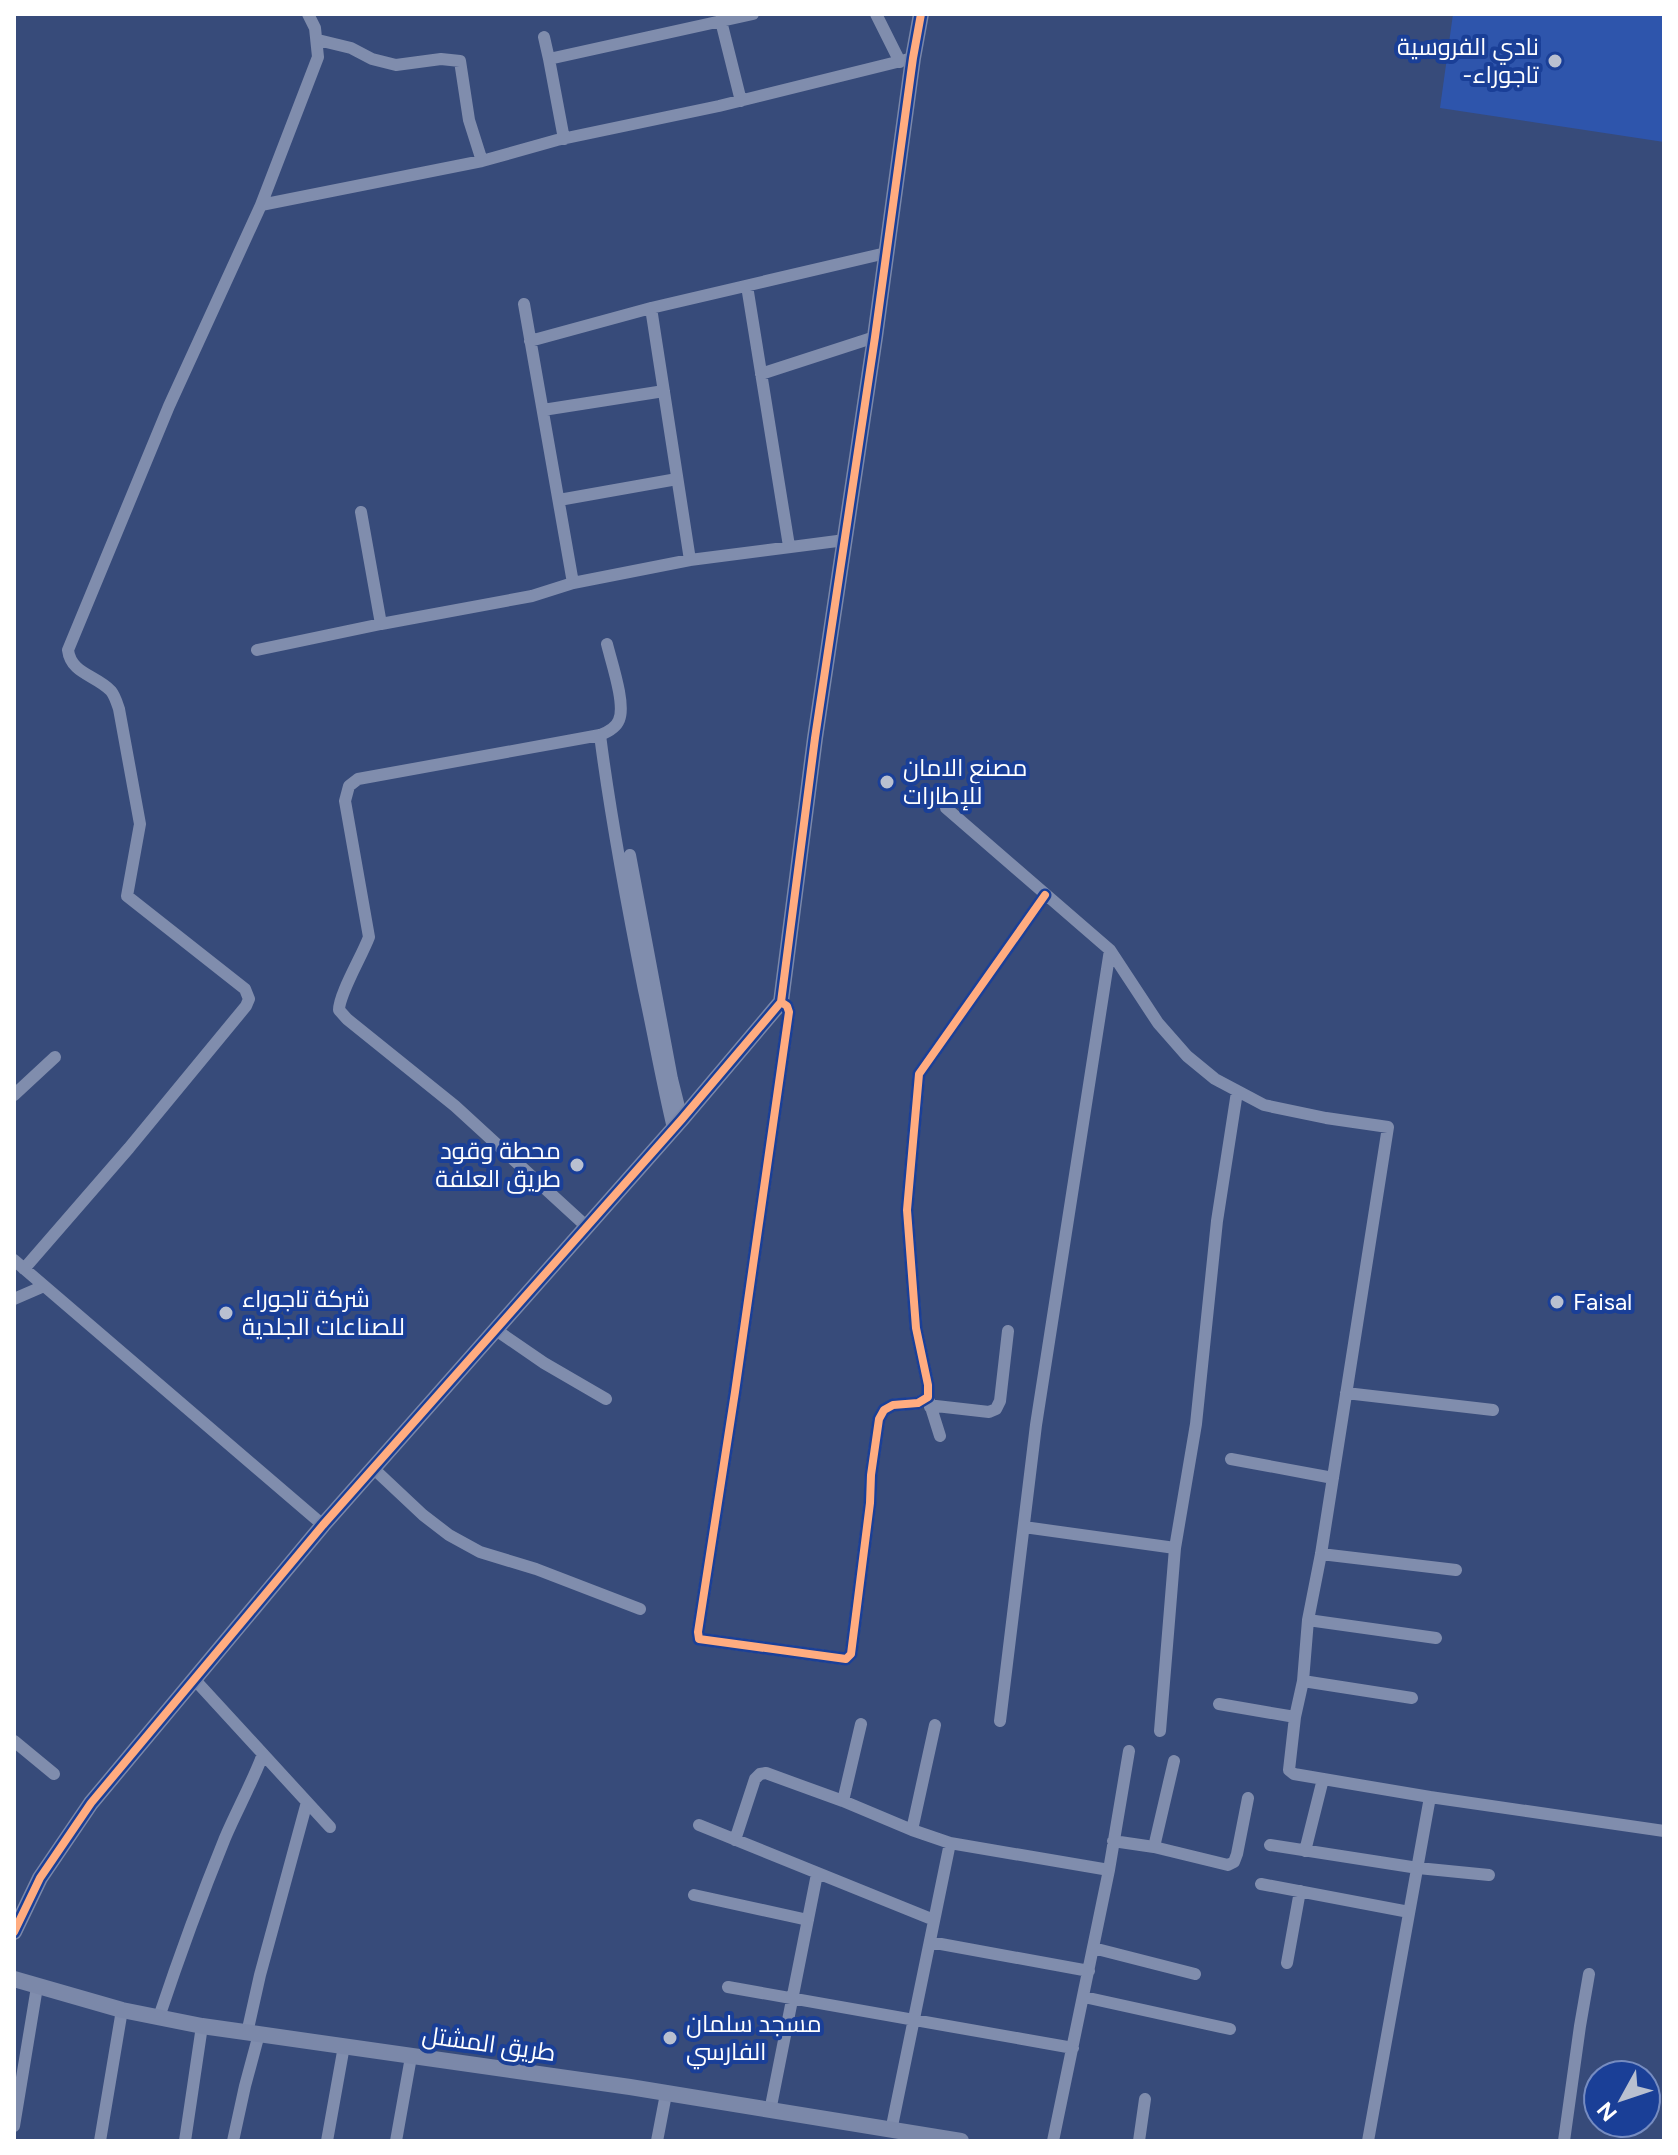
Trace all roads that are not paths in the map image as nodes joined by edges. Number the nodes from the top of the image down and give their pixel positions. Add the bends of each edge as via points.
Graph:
1 (308, 14) edge
2 (753, 14) edge
3 (876, 14) edge
4 (921, 14) edge
5 (721, 21) junction
6 (544, 37) dead end
7 (318, 40) junction
8 (549, 59) junction
9 (906, 60) junction
10 (741, 101) junction
11 (564, 139) junction
12 (482, 161) junction
13 (261, 205) junction
14 (886, 253) junction
15 (747, 286) junction
16 (524, 304) dead end
17 (651, 308) junction
18 (875, 337) junction
19 (530, 341) junction
20 (761, 374) junction
21 (664, 391) junction
22 (543, 410) junction
23 (677, 479) junction
24 (559, 500) junction
25 (361, 512) dead end
26 (845, 540) junction
27 (789, 546) junction
28 (690, 560) junction
29 (573, 583) junction
30 (381, 624) junction
31 (607, 644) dead end
32 (257, 650) dead end
33 (600, 735) junction
34 (946, 808) dead end
35 (630, 855) dead end
36 (1045, 895) junction
37 (1110, 950) junction
38 (781, 1002) junction
39 (55, 1057) dead end
40 (1237, 1092) junction
41 (14, 1095) edge
42 (678, 1124) junction
43 (586, 1226) junction
44 (19, 1264) edge
45 (44, 1286) junction
46 (14, 1299) edge
47 (496, 1330) junction
48 (1008, 1331) dead end
49 (1346, 1393) junction
50 (606, 1399) dead end
51 (929, 1402) junction
52 (1493, 1410) dead end
53 (940, 1436) dead end
54 (1231, 1459) dead end
55 (374, 1469) junction
56 (1333, 1478) junction
57 (323, 1525) junction
58 (1024, 1527) junction
59 (1175, 1548) junction
60 (1321, 1554) junction
61 (1456, 1570) dead end
62 (640, 1609) dead end
63 (1308, 1620) junction
64 (1436, 1638) dead end
65 (195, 1680) junction
66 (1303, 1681) junction
67 (1412, 1698) dead end
68 (1219, 1704) dead end
69 (1295, 1717) junction
70 (1000, 1721) dead end
71 (861, 1724) dead end
72 (935, 1725) dead end
73 (1160, 1731) dead end
74 (14, 1741) edge
75 (1129, 1751) dead end
76 (263, 1754) junction
77 (1174, 1761) dead end
78 (54, 1774) dead end
79 (1323, 1779) junction
80 (1430, 1797) junction
81 (1248, 1798) dead end
82 (843, 1801) junction
83 (307, 1802) junction
84 (699, 1825) dead end
85 (330, 1827) dead end
86 (912, 1830) junction
87 (1664, 1831) edge
88 (735, 1840) junction
89 (1113, 1841) junction
90 (950, 1843) junction
91 (1270, 1845) dead end
92 (1154, 1847) junction
93 (1305, 1851) junction
94 (1418, 1868) junction
95 (1109, 1870) junction
96 (817, 1874) junction
97 (1489, 1875) dead end
98 (1261, 1884) dead end
99 (1300, 1891) junction
100 (694, 1895) dead end
101 (1409, 1912) junction
102 (808, 1920) junction
103 (934, 1920) junction
104 (14, 1932) edge
105 (930, 1942) junction
106 (1093, 1948) junction
107 (1287, 1963) dead end
108 (1089, 1971) junction
109 (1195, 1974) dead end
110 (1589, 1974) dead end
111 (14, 1979) edge
112 (37, 1987) junction
113 (728, 1987) dead end
114 (793, 1997) junction
115 (1084, 1997) junction
116 (122, 2010) junction
117 (159, 2017) junction
118 (914, 2018) junction
119 (202, 2026) junction
120 (1230, 2029) dead end
121 (253, 2033) junction
122 (344, 2046) junction
123 (1073, 2048) junction
124 (411, 2057) junction
125 (666, 2094) junction
126 (1145, 2099) dead end
127 (770, 2111) junction
128 (14, 2126) edge
129 (891, 2131) junction
130 (933, 2139) edge
131 (100, 2141) edge
132 (185, 2141) edge
133 (233, 2141) edge
134 (327, 2141) edge
135 (396, 2141) edge
136 (657, 2141) edge
137 (961, 2141) edge
138 (1053, 2141) edge
139 (1139, 2141) edge
140 (1368, 2141) edge
141 (1564, 2141) edge

1 - 7 street
2 - 5 street
3 - 9 street
4 - 9 street
5 - 8 street
5 - 10 street
6 - 8 street
7 - 12 street via 396,65 460,61
7 - 13 street via 314,71
8 - 11 street
9 - 10 street
9 - 14 street
10 - 11 street
11 - 12 street
12 - 13 street
13 - 44 street via 169,406 68,650 76,668 113,693 119,709 140,824 127,896 245,989 249,999 139,1136
14 - 15 street
14 - 18 street
15 - 17 street
15 - 20 street
16 - 19 street
17 - 19 street
17 - 21 street
18 - 20 street
18 - 26 street
19 - 22 street
20 - 27 street
21 - 22 street
21 - 23 street
22 - 24 street
23 - 24 street
23 - 28 street
24 - 29 street
25 - 30 street
26 - 27 street
26 - 38 street
27 - 28 street
28 - 29 street
29 - 30 street via 532,596
30 - 32 street
31 - 33 street via 622,709 614,727
33 - 42 street via 660,1075
33 - 43 street via 352,781 345,801 369,937 338,1006
34 - 36 street
35 - 42 street
36 - 37 street
36 - 51 street via 919,1074 907,1210 916,1328
37 - 40 street via 1158,1023 1187,1056
37 - 58 street
38 - 42 street
38 - 51 street via 789,1012 699,1639 846,1659 851,1654 879,1419 893,1405
39 - 41 street
40 - 49 street via 1292,1112 1388,1127
40 - 59 street via 1217,1221 1196,1424
42 - 43 street
43 - 47 street
44 - 45 street
45 - 46 street
45 - 57 street
47 - 50 street
47 - 55 street
48 - 51 street via 996,1409
49 - 52 street
49 - 56 street
51 - 53 street
54 - 56 street
55 - 57 street
55 - 62 street via 423,1515 480,1552
56 - 60 street
57 - 65 street
58 - 59 street
58 - 70 street
59 - 73 street
60 - 61 street
60 - 63 street
63 - 64 street
63 - 66 street
65 - 76 street
65 - 104 street via 91,1803 40,1878
66 - 67 street
66 - 69 street
68 - 69 street
69 - 79 street via 1289,1770
71 - 82 street
72 - 86 street
74 - 78 street
75 - 89 street
76 - 83 street
76 - 117 street via 221,1848
77 - 92 street
79 - 80 street
79 - 93 street
80 - 87 street
80 - 94 street
81 - 92 street via 1234,1862 1228,1865
82 - 86 street
82 - 88 street via 760,1774
83 - 85 street
83 - 121 street via 260,1975
84 - 88 street
86 - 90 street
88 - 96 street
89 - 92 street
89 - 95 street
90 - 95 street
90 - 103 street
91 - 93 street
93 - 94 street
94 - 97 street
94 - 101 street
95 - 106 street
96 - 102 street
96 - 103 street
98 - 99 street
99 - 101 street
99 - 107 street
100 - 102 street
101 - 140 street
102 - 114 street
103 - 105 street
105 - 108 street
105 - 118 street
106 - 108 street
106 - 109 street
108 - 115 street
110 - 141 street
111 - 112 street, طريق المشتل
112 - 116 street, طريق المشتل
112 - 128 street
113 - 114 street
114 - 118 street
114 - 127 street
115 - 120 street
115 - 123 street
116 - 117 street, طريق المشتل
116 - 131 street
117 - 119 street, طريق المشتل
118 - 123 street
118 - 129 street
119 - 121 street, طريق المشتل
119 - 132 street
121 - 122 street, طريق المشتل
121 - 133 street
122 - 124 street, طريق المشتل
122 - 134 street
123 - 138 street
124 - 125 street, طريق المشتل
124 - 135 street
125 - 127 street, طريق المشتل
125 - 136 street
126 - 139 street
127 - 129 street, طريق المشتل
129 - 130 street, طريق المشتل
130 - 137 street, طريق المشتل

